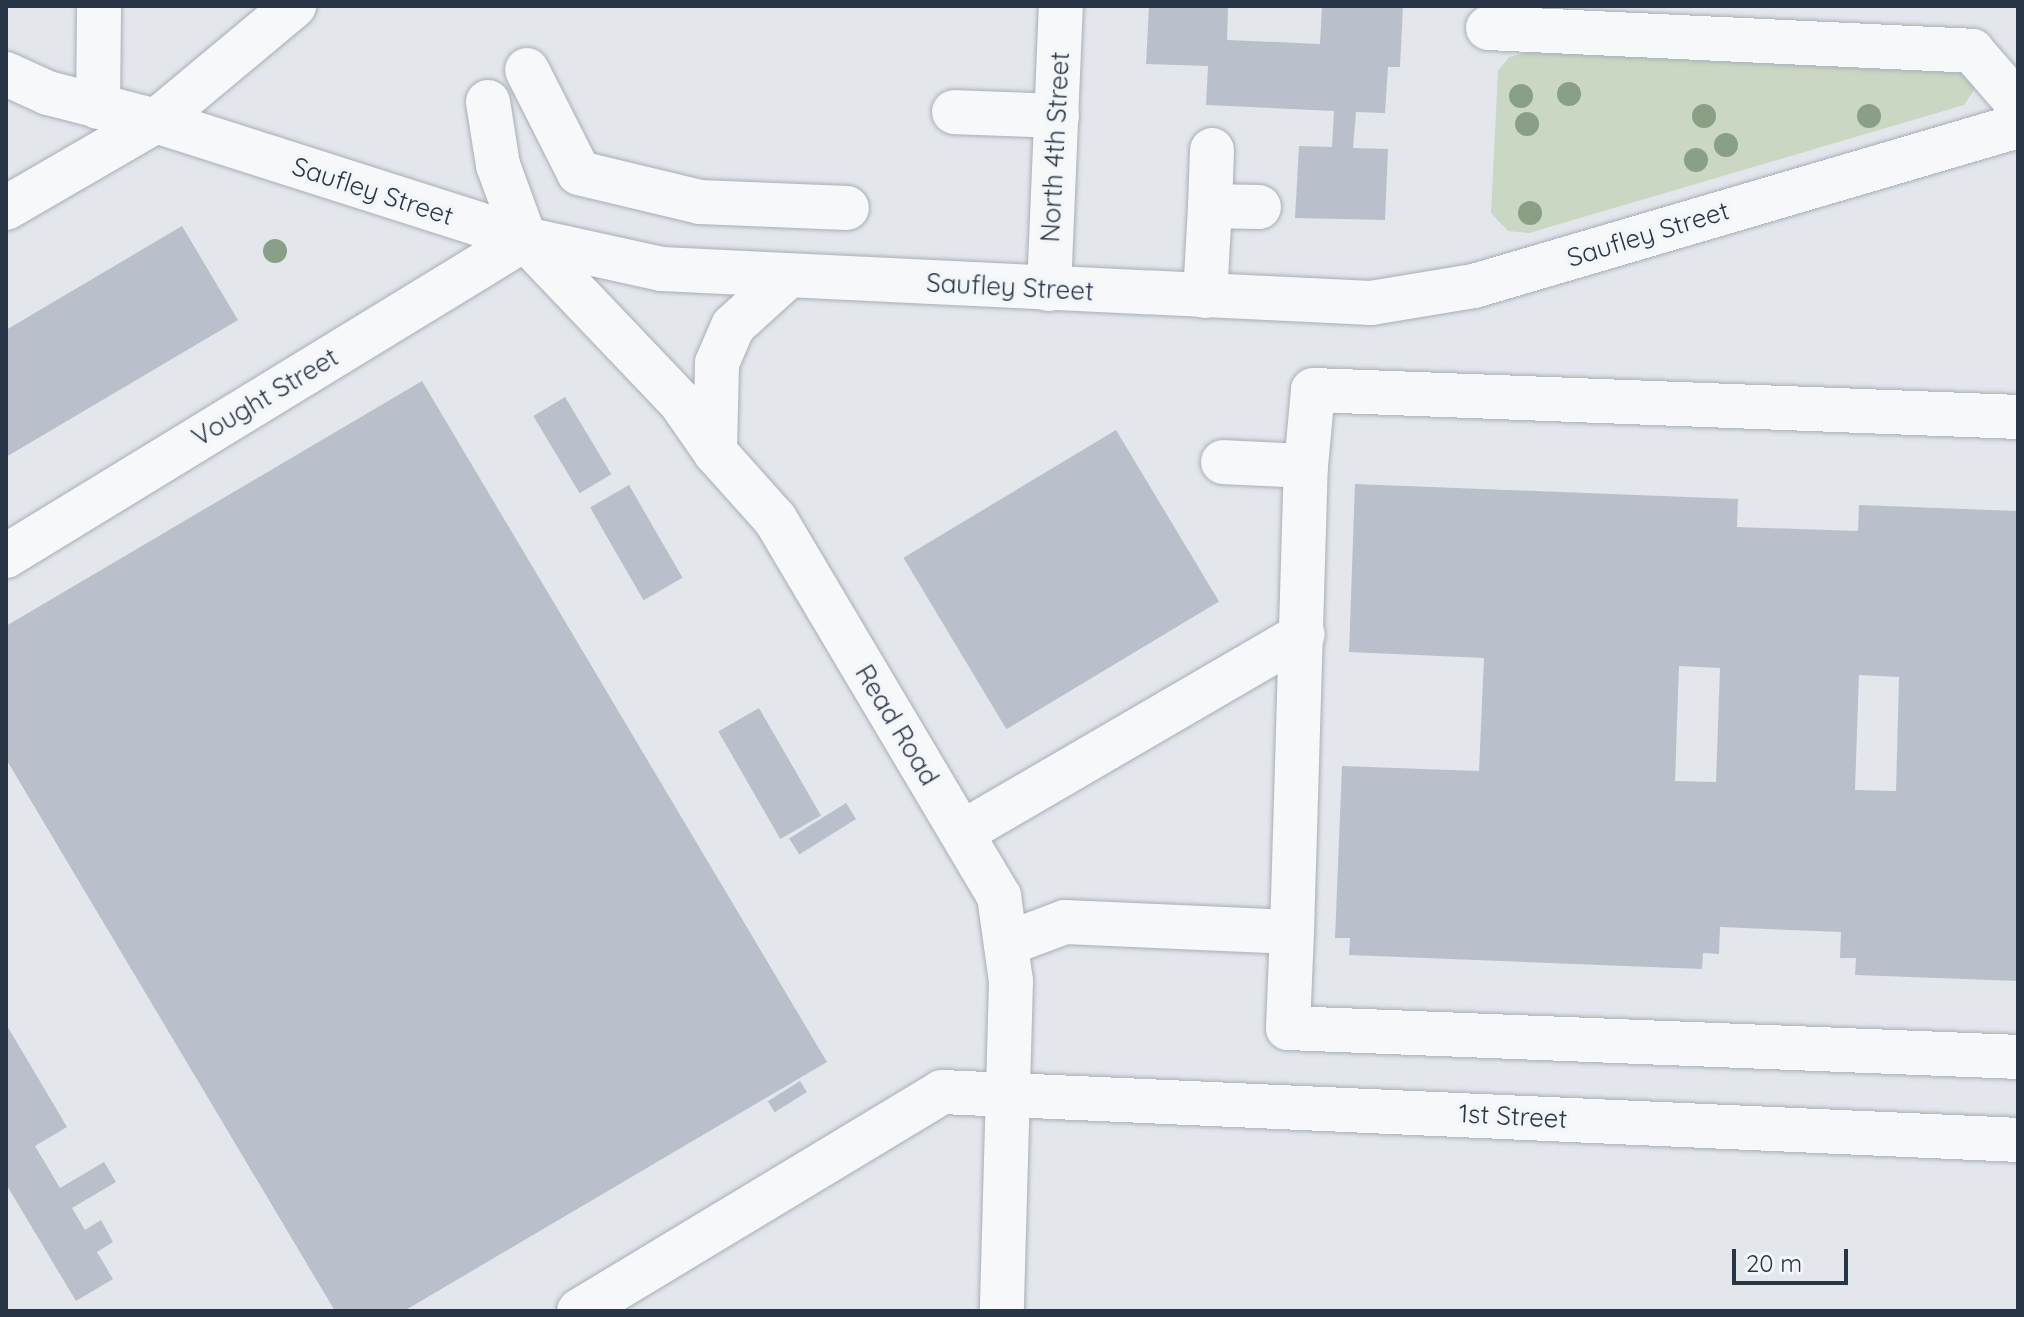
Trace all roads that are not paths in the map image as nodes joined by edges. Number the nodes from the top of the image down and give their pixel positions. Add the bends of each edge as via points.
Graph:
1 (99, 6) edge
2 (294, 6) edge
3 (1061, 6) edge
4 (1616, 19) edge
5 (1488, 28) dead end
6 (527, 70) dead end
7 (6, 74) edge
8 (488, 102) dead end
9 (2018, 104) edge
10 (98, 107) junction
11 (954, 112) dead end
12 (1057, 116) junction
13 (156, 121) junction
14 (2018, 126) edge
15 (1212, 150) dead end
16 (1210, 206) junction
17 (1259, 207) dead end
18 (6, 208) edge
19 (847, 208) dead end
20 (525, 239) junction
21 (788, 276) junction
22 (1049, 289) junction
23 (1205, 296) junction
24 (2018, 417) edge
25 (715, 452) junction
26 (1223, 462) dead end
27 (1306, 466) junction
28 (6, 556) edge
29 (1303, 634) junction
30 (963, 832) junction
31 (1292, 932) junction
32 (1009, 943) junction
33 (2018, 1057) edge
34 (1009, 1092) junction
35 (2018, 1140) edge
36 (579, 1311) edge
37 (1002, 1311) edge

1 - 10 street
2 - 13 street
3 - 12 street, North 4th Street
4 - 5 street
4 - 9 street via 1972,51
6 - 19 street via 579,173 700,202
7 - 10 street, Saufley Street
8 - 20 street via 498,165
10 - 13 street, Saufley Street
11 - 12 street
12 - 22 street, North 4th Street
13 - 18 street
13 - 20 street, Saufley Street
14 - 23 street, Saufley Street via 1474,286 1371,303
15 - 16 street
16 - 17 street
16 - 23 street
20 - 21 street, Saufley Street via 662,269
20 - 25 street, Read Road via 681,403
20 - 28 street, Vought Street
21 - 22 street, Saufley Street
21 - 25 street via 733,326 717,363
22 - 23 street, Saufley Street
24 - 27 street via 1313,390
25 - 30 street, Read Road via 775,519
26 - 27 street
27 - 29 street
29 - 30 street
29 - 31 street
30 - 32 street, Read Road via 999,896
31 - 32 street via 1065,922
31 - 33 street via 1288,1028
32 - 34 street, Read Road
34 - 35 street, 1st Street
34 - 36 street, 1st Street via 942,1092
34 - 37 street, Read Road

